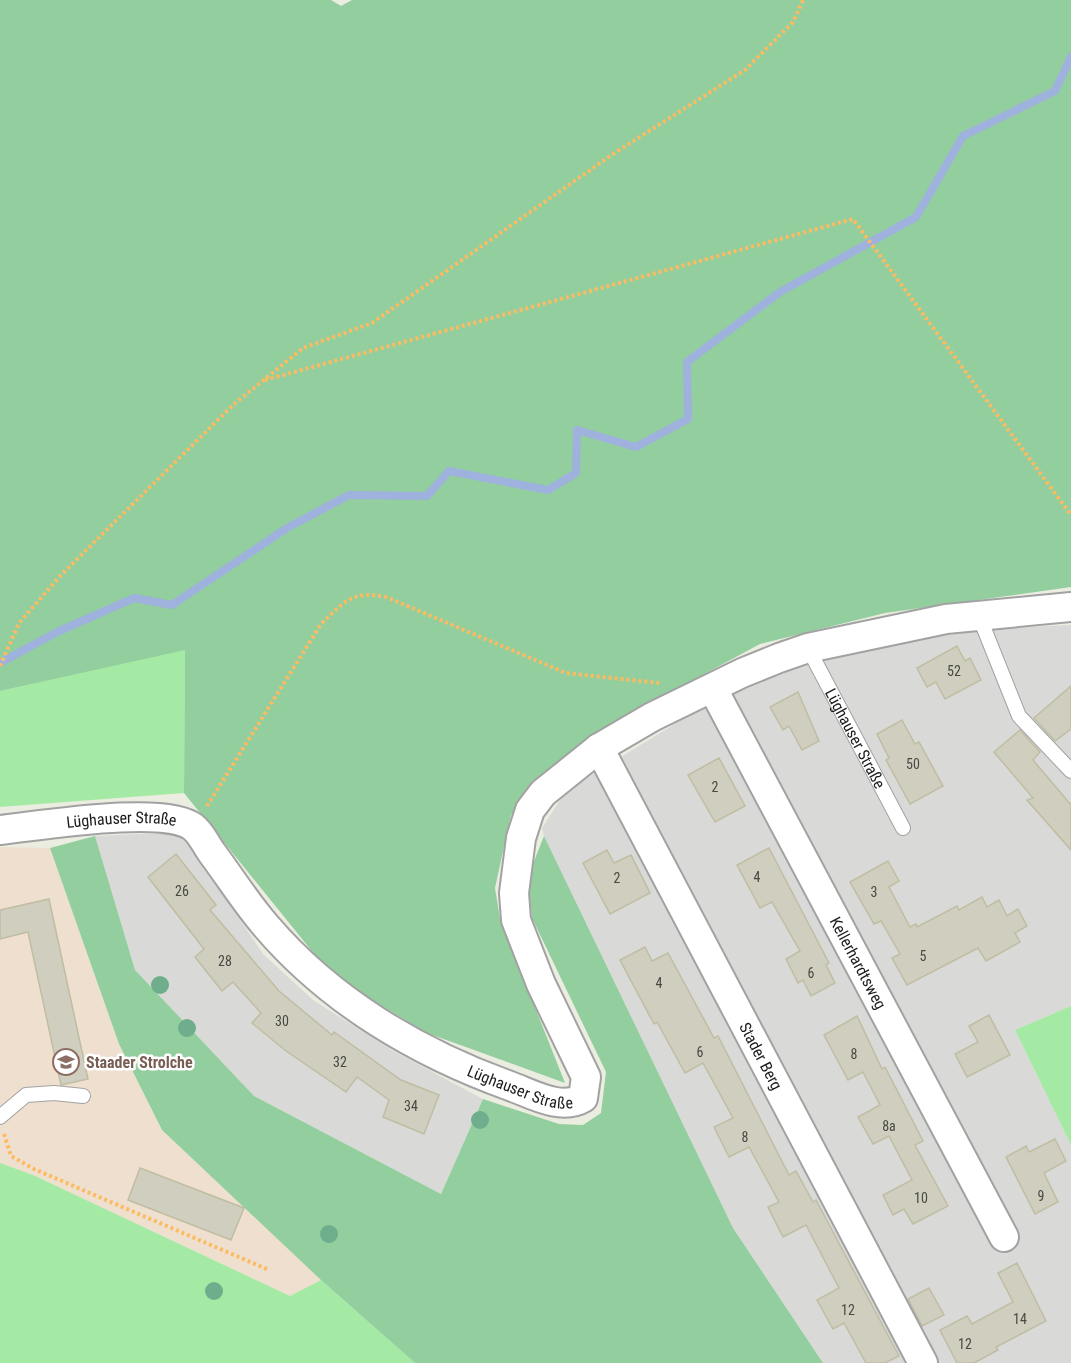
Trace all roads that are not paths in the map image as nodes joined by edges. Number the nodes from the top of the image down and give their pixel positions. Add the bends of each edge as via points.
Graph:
1 (1071, 608) edge
2 (979, 616) junction
3 (808, 648) junction
4 (713, 688) junction
5 (599, 748) junction
6 (1071, 771) edge
7 (903, 828) dead end
8 (0, 830) edge
9 (83, 1096) dead end
10 (1, 1123) edge
11 (1004, 1237) dead end
12 (923, 1363) edge

1 - 2 street, Lüghauser Straße
2 - 3 street, Lüghauser Straße via 898,627
2 - 6 lane via 1019,716
3 - 4 street, Lüghauser Straße
3 - 7 lane, Lüghauser Straße
4 - 5 street, Lüghauser Straße via 683,700
4 - 11 street, Kellerhardtsweg
5 - 8 street, Lüghauser Straße via 543,793 530,810 521,838 514,892 520,931 586,1077 583,1098 572,1104 488,1078 409,1042 306,970 265,925 194,827 173,818 131,818
5 - 12 street, Stader Berg
9 - 10 lane via 26,1095

